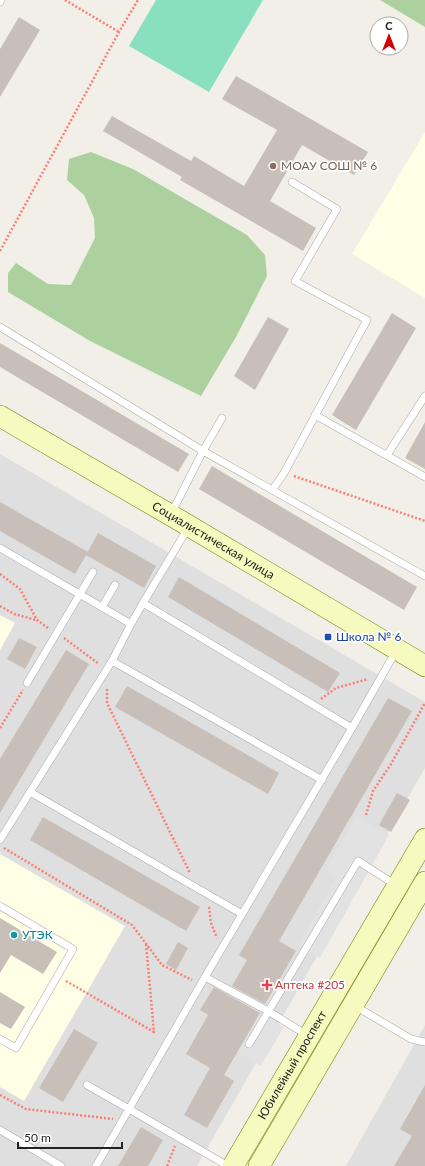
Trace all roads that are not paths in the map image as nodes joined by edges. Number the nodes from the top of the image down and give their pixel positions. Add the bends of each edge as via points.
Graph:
1 (292, 182) dead end
2 (0, 327) edge
3 (425, 396) edge
4 (315, 414) junction
5 (0, 416) edge
6 (222, 418) dead end
7 (204, 451) junction
8 (387, 455) junction
9 (425, 477) edge
10 (273, 489) junction
11 (170, 515) junction
12 (189, 526) junction
13 (0, 548) edge
14 (93, 572) dead end
15 (425, 576) edge
16 (115, 584) dead end
17 (80, 594) junction
18 (143, 603) junction
19 (102, 607) junction
20 (131, 624) junction
21 (397, 650) junction
22 (112, 661) junction
23 (425, 664) edge
24 (27, 684) road end
25 (352, 728) junction
26 (322, 780) junction
27 (30, 792) junction
28 (2, 832) edge
29 (425, 839) edge
30 (0, 840) edge
31 (425, 882) edge
32 (398, 886) junction
33 (0, 906) edge
34 (242, 914) junction
35 (205, 977) junction
36 (353, 1005) junction
37 (268, 1011) junction
38 (323, 1031) junction
39 (0, 1039) edge
40 (425, 1042) edge
41 (249, 1044) dead end
42 (87, 1085) dead end
43 (129, 1109) junction
44 (0, 1130) edge
45 (61, 1166) edge
46 (96, 1166) edge
47 (228, 1166) edge
48 (233, 1166) edge
49 (259, 1166) edge

1 - 4 lane via 337,209 295,281 367,320
2 - 7 lane
3 - 8 lane
4 - 8 lane
4 - 10 lane
5 - 11 main road, Социалистическая улица
6 - 7 lane
7 - 10 lane
7 - 11 lane
8 - 9 lane
10 - 15 lane
11 - 12 main road, Социалистическая улица
12 - 18 lane
12 - 21 main road, Социалистическая улица
13 - 17 lane
14 - 17 lane
16 - 19 lane
17 - 19 lane
17 - 24 lane
18 - 20 lane
18 - 25 lane
19 - 20 lane
20 - 22 lane
21 - 23 main road, Социалистическая улица
21 - 25 lane
22 - 26 lane
22 - 27 lane
25 - 26 lane
26 - 34 lane
27 - 28 lane
27 - 34 lane
28 - 30 lane
29 - 32 main road, Юбилейный проспект
31 - 36 main road, Юбилейный проспект
32 - 37 lane via 358,861
32 - 38 main road, Юбилейный проспект
33 - 39 lane via 73,949 16,1048
34 - 35 lane
35 - 37 lane
35 - 43 lane
36 - 38 main road, Юбилейный проспект
36 - 40 lane via 411,1039
37 - 38 lane
37 - 41 lane
38 - 48 main road, Юбилейный проспект
38 - 49 main road, Юбилейный проспект
42 - 43 lane
43 - 46 lane
43 - 47 lane
44 - 45 lane

